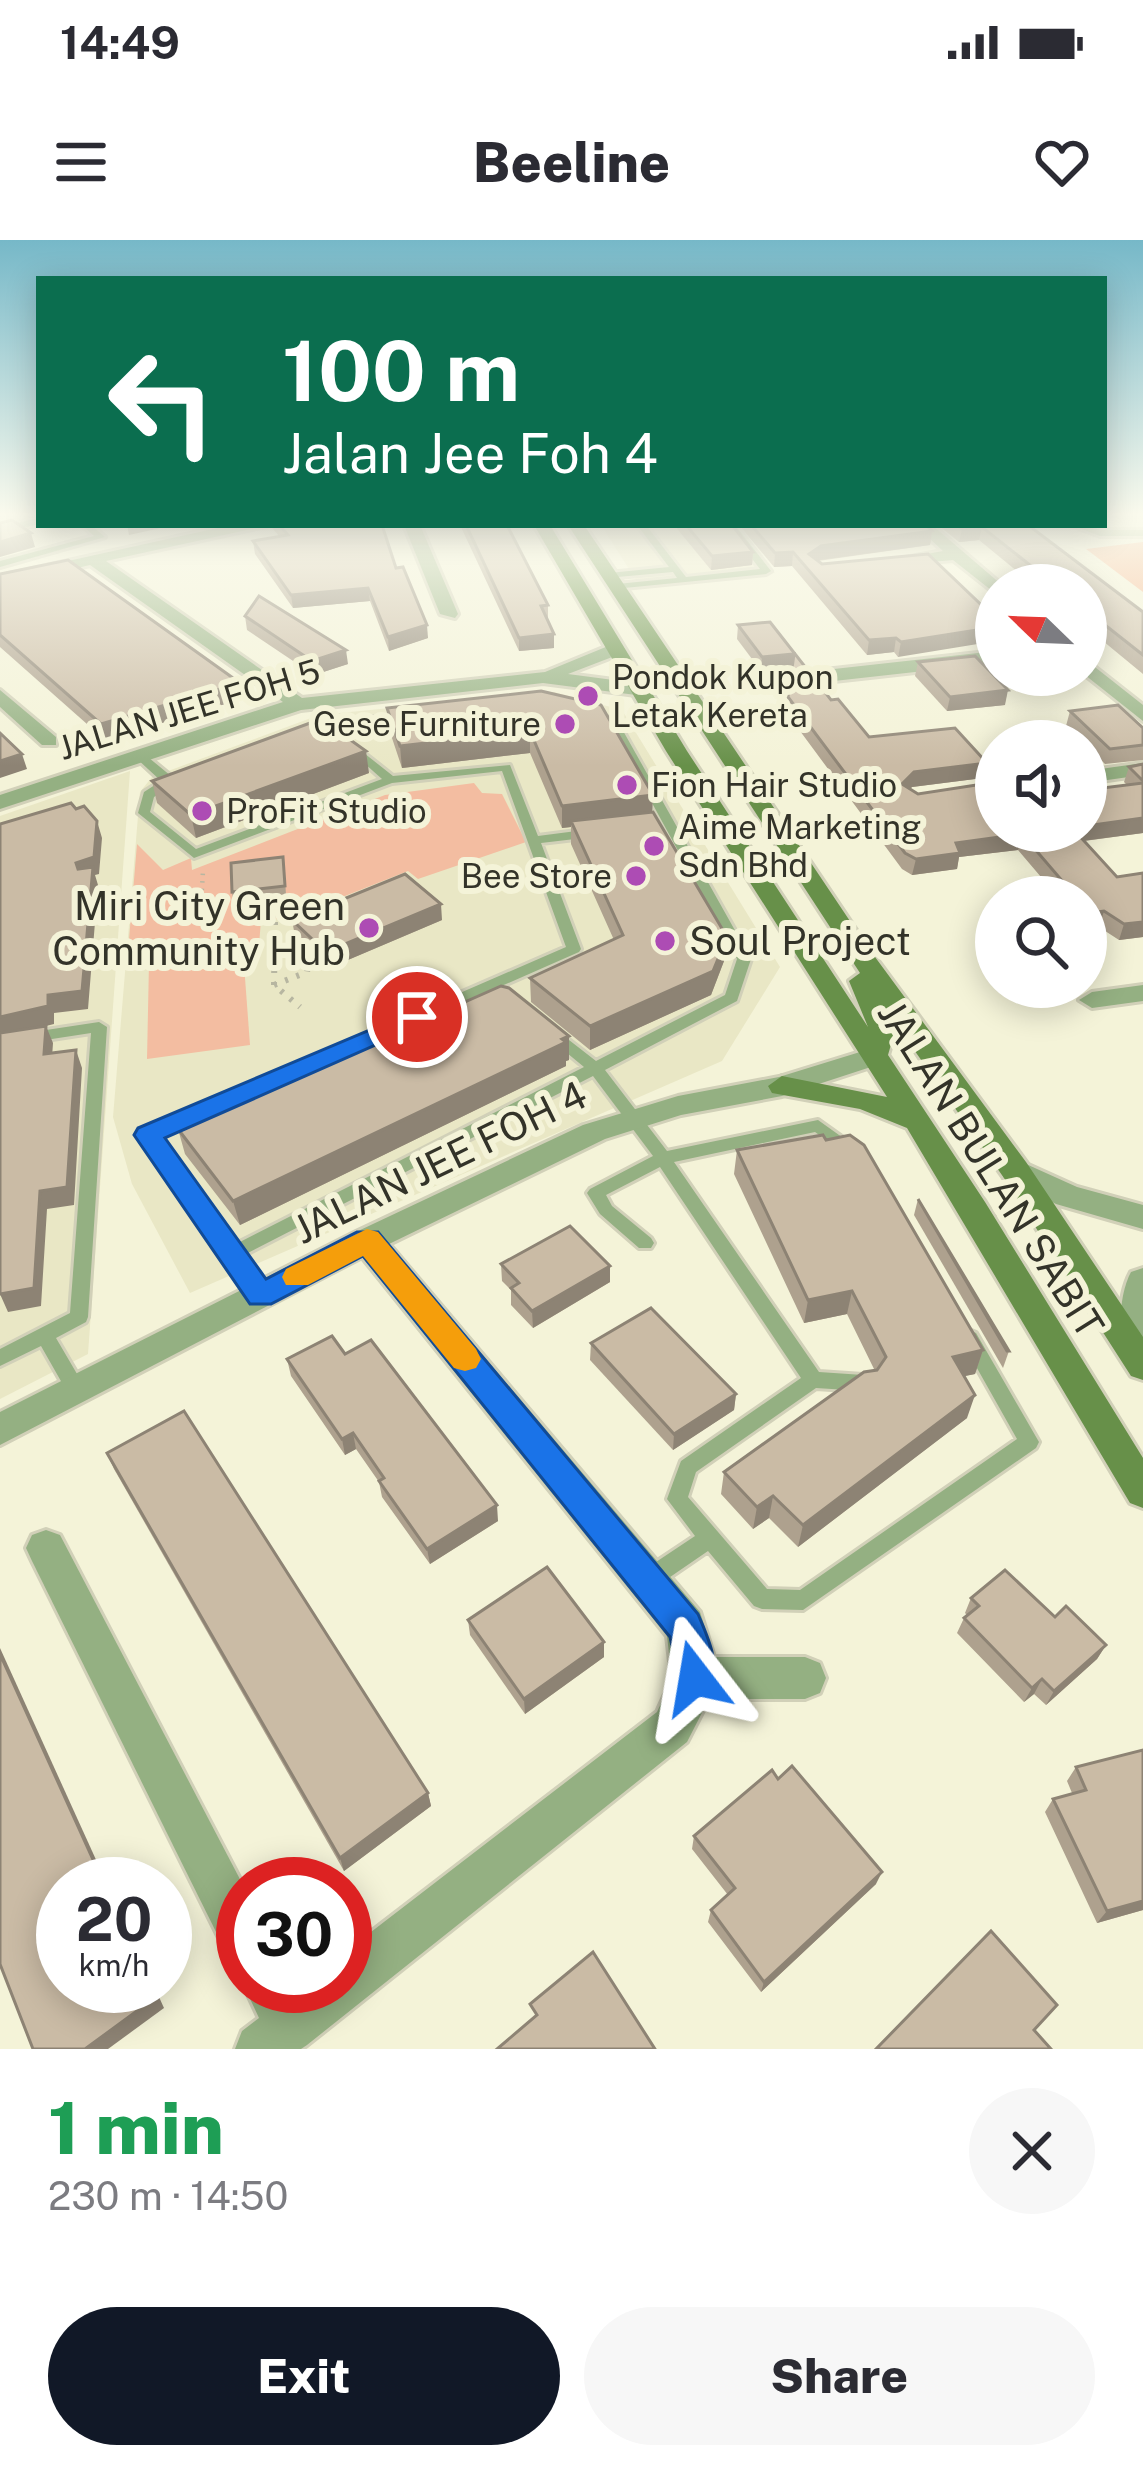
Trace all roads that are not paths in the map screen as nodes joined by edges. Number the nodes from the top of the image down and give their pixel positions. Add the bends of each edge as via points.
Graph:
1 (159, 597) edge
2 (442, 597) edge
3 (583, 597) edge
4 (624, 597) edge
5 (449, 614) dead end
6 (613, 650) junction
7 (975, 660) edge
8 (543, 677) junction
9 (816, 677) edge
10 (1107, 684) edge
11 (452, 686) junction
12 (636, 689) junction
13 (0, 696) edge
14 (298, 704) junction
15 (456, 712) junction
16 (1143, 715) edge
17 (328, 725) junction
18 (49, 741) dead end
19 (139, 755) junction
20 (1143, 770) edge
21 (1107, 774) edge
22 (169, 781) junction
23 (389, 781) junction
24 (0, 802) edge
25 (668, 824) junction
26 (645, 826) edge
27 (600, 832) edge
28 (533, 840) junction
29 (854, 946) junction
30 (493, 984) junction
31 (1143, 993) edge
32 (510, 998) edge
33 (1107, 998) edge
34 (544, 1026) edge
35 (0, 1042) edge
36 (873, 1058) junction
37 (596, 1069) junction
38 (782, 1086) junction
39 (634, 1117) junction
40 (917, 1120) junction
41 (663, 1158) junction
42 (869, 1162) edge
43 (1015, 1170) junction
44 (1143, 1217) edge
45 (367, 1240) junction
46 (645, 1243) dead end
47 (233, 1253) junction
48 (1143, 1281) edge
49 (261, 1295) junction
50 (960, 1322) edge
51 (44, 1335) junction
52 (0, 1357) edge
53 (1143, 1364) edge
54 (813, 1380) junction
55 (863, 1383) edge
56 (77, 1391) junction
57 (0, 1430) edge
58 (1143, 1491) edge
59 (710, 1538) junction
60 (46, 1548) dead end
61 (648, 1580) junction
62 (695, 1678) junction
63 (805, 1678) dead end
64 (216, 1883) edge
65 (372, 1961) edge

1 - 14 street
2 - 5 street
3 - 6 main road, JALAN BULAN SABIT
4 - 29 main road, JALAN BULAN SABIT
6 - 8 street, JALAN JEE FOH 5
6 - 12 main road, JALAN BULAN SABIT
7 - 9 street
8 - 11 street, JALAN JEE FOH 5
8 - 12 street, JALAN JEE FOH 5
10 - 16 street
11 - 14 street, JALAN JEE FOH 5
11 - 15 lane
12 - 36 main road, JALAN BULAN SABIT
13 - 18 street
14 - 19 street, JALAN JEE FOH 5
15 - 17 lane
15 - 25 lane via 540,702 613,722
17 - 22 lane
17 - 23 lane
19 - 22 lane
19 - 24 street, JALAN JEE FOH 5
20 - 21 street
22 - 23 lane via 148,795 144,812 194,854
23 - 28 lane via 506,767
25 - 26 lane
25 - 37 lane via 744,959 732,998
27 - 28 lane
28 - 30 lane via 574,949
29 - 36 main road via 883,1027
29 - 43 main road, JALAN BULAN SABIT
30 - 32 lane
30 - 47 lane via 148,1135
31 - 33 street
34 - 37 lane
35 - 51 lane via 99,1027 80,1318
36 - 38 street, JALAN JEE FOH 4
36 - 40 main road, JALAN BULAN SABIT
37 - 39 lane
37 - 47 lane
38 - 39 street, JALAN JEE FOH 4
38 - 40 main road via 866,1100
39 - 41 lane
39 - 45 street, JALAN JEE FOH 4
40 - 58 main road, JALAN BULAN SABIT
41 - 42 lane via 818,1126
41 - 46 lane via 596,1193
41 - 54 lane
43 - 44 street via 1067,1196
43 - 53 main road, JALAN BULAN SABIT
45 - 49 street, JALAN JEE FOH 4
45 - 61 street
47 - 49 lane
48 - 53 street
49 - 56 street, JALAN JEE FOH 4
50 - 59 lane via 1029,1442 802,1600 763,1599
51 - 52 lane
51 - 56 lane
54 - 55 lane
54 - 59 lane via 688,1467 677,1499
56 - 57 street, JALAN JEE FOH 4
59 - 61 lane
60 - 64 street
61 - 62 street via 685,1626
62 - 63 street
62 - 65 street via 672,1727

